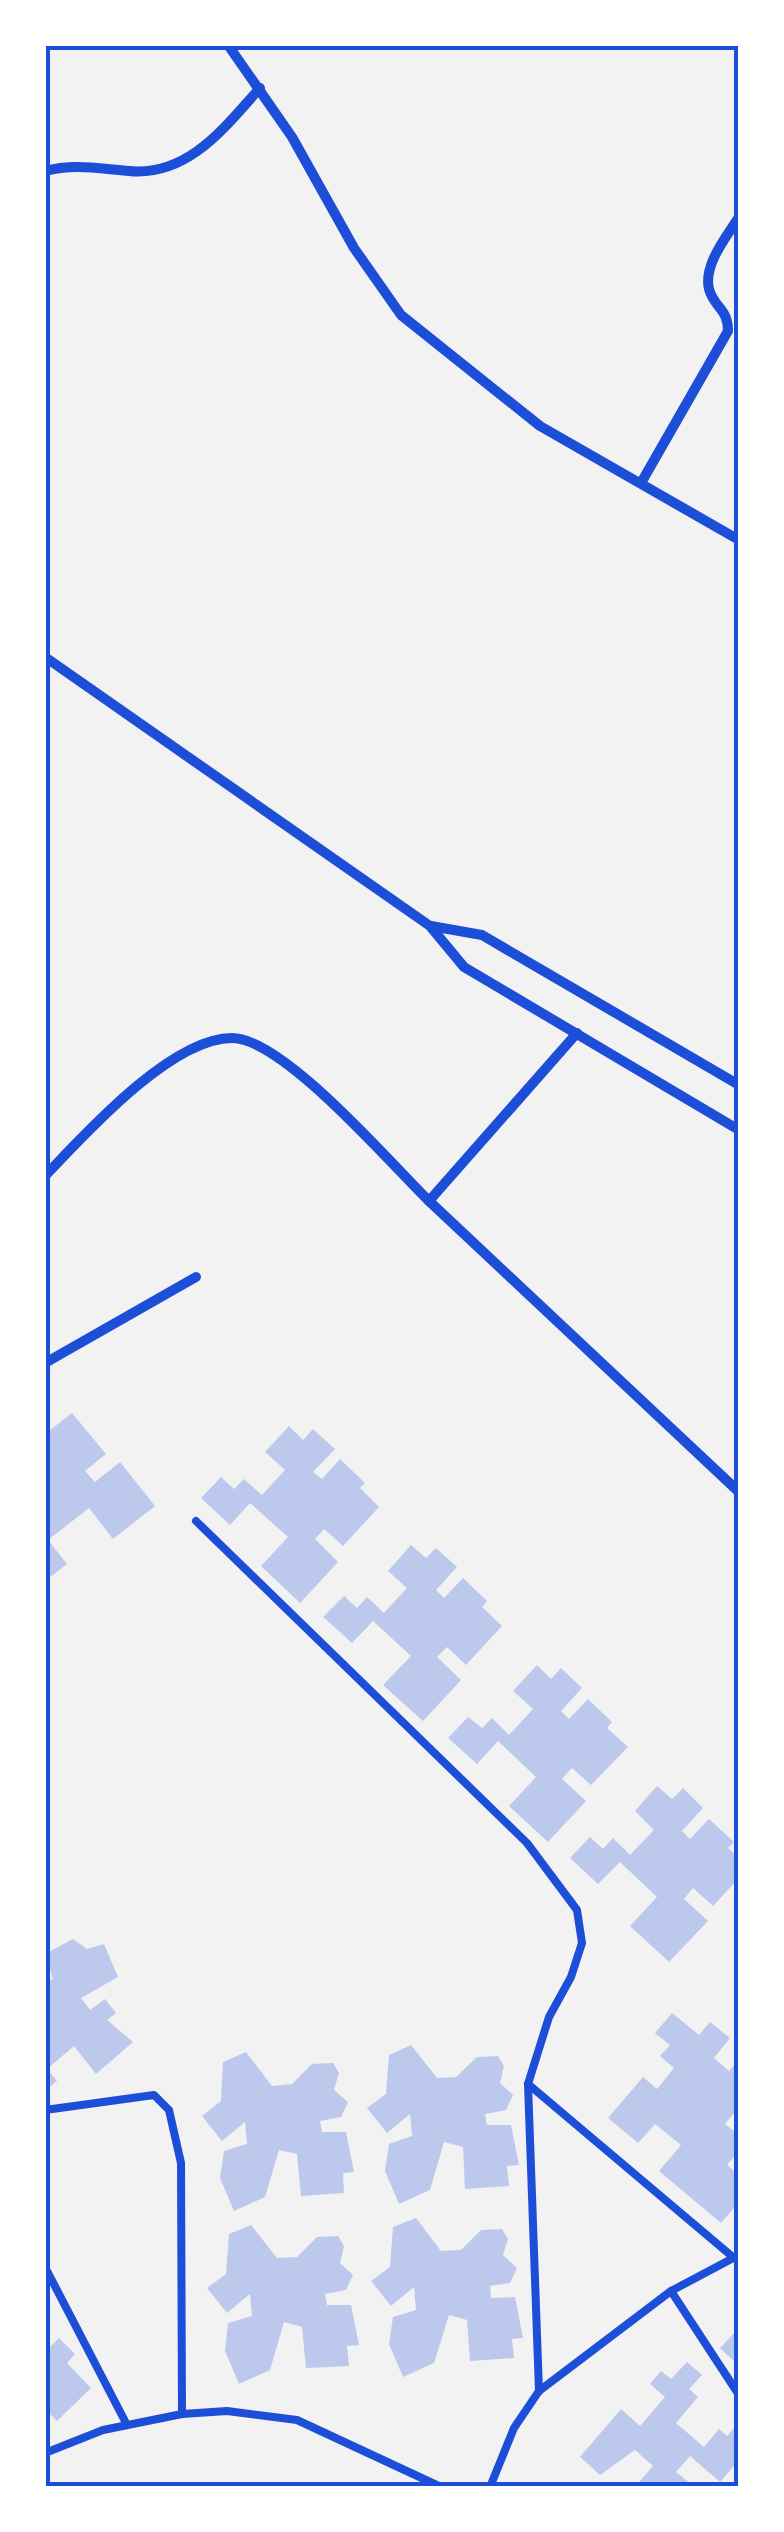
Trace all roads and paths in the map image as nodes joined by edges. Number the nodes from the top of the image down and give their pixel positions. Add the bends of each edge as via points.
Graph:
1 (228, 45) edge
2 (260, 88) junction
3 (45, 171) edge
4 (739, 217) edge
5 (641, 484) junction
6 (739, 540) edge
7 (45, 657) edge
8 (430, 926) junction
9 (576, 1034) junction
10 (739, 1085) edge
11 (739, 1130) edge
12 (45, 1176) edge
13 (428, 1200) junction
14 (196, 1278) dead end
15 (45, 1363) edge
16 (739, 1492) edge
17 (196, 1521) dead end
18 (528, 2084) junction
19 (45, 2110) edge
20 (737, 2256) edge
21 (45, 2267) edge
22 (670, 2291) junction
23 (539, 2391) junction
24 (739, 2395) edge
25 (182, 2414) junction
26 (126, 2425) junction
27 (45, 2453) edge
28 (441, 2487) edge
29 (490, 2487) edge

1 - 2 street
2 - 3 street via 215,138 158,171
2 - 5 street via 401,315 540,426
4 - 5 street via 709,272 710,292 728,315 728,332
5 - 6 street
7 - 8 street
8 - 9 street via 464,967
8 - 10 street via 482,936
9 - 11 street
9 - 13 street
12 - 13 street via 108,1109 162,1068 210,1042 234,1038 267,1047 296,1070
13 - 16 street
14 - 15 street
17 - 18 lane via 564,1886 577,1910 582,1943
18 - 20 lane
18 - 23 lane
19 - 25 lane via 131,2095 154,2095 170,2110 181,2163
20 - 22 lane
21 - 26 lane
22 - 23 lane
22 - 24 lane
23 - 29 lane via 514,2428
25 - 26 lane
25 - 28 lane via 227,2410 296,2420
26 - 27 lane

